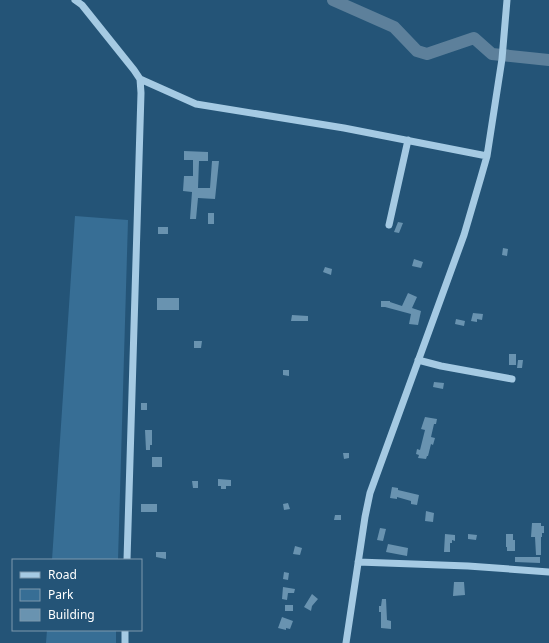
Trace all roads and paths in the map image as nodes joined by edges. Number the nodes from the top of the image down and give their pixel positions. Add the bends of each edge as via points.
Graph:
1 (75, 0) edge
2 (507, 0) edge
3 (140, 79) junction
4 (408, 140) junction
5 (486, 156) junction
6 (389, 225) dead end
7 (418, 360) junction
8 (512, 379) dead end
9 (127, 559) edge
10 (358, 562) junction
11 (549, 572) edge
12 (125, 631) edge
13 (124, 643) edge
14 (346, 643) edge

1 - 3 street via 82,5
2 - 5 street via 502,59
3 - 4 street via 196,104
3 - 9 street
4 - 5 street
4 - 6 street
5 - 7 street via 464,235
7 - 8 street
7 - 10 street via 370,493
10 - 11 street
10 - 14 street
12 - 13 street

